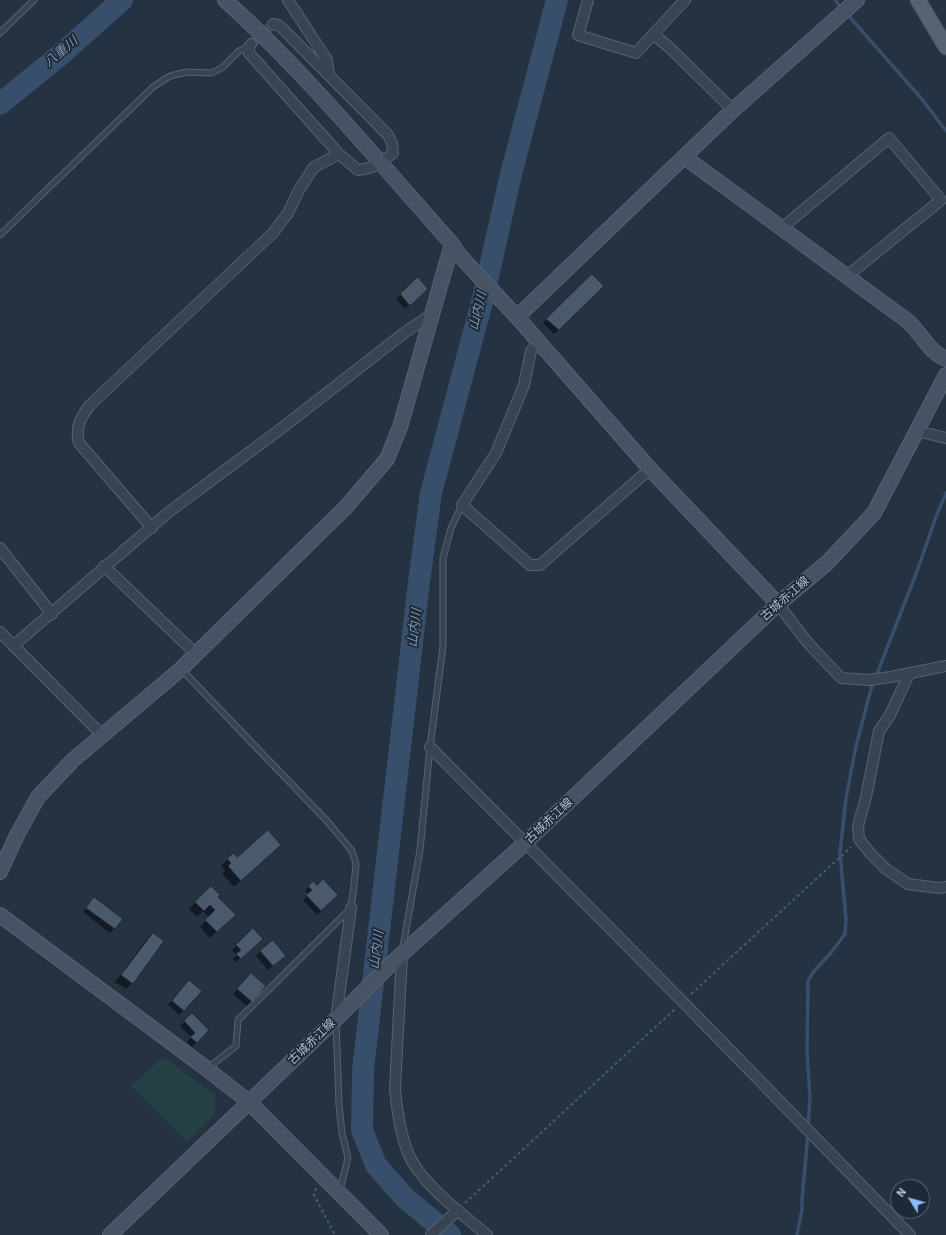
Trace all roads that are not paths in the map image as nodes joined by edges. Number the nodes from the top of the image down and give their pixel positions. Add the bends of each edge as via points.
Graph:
1 (34, 0) edge
2 (225, 0) edge
3 (288, 0) edge
4 (588, 0) edge
5 (684, 0) edge
6 (857, 0) edge
7 (918, 0) edge
8 (273, 24) dead end
9 (0, 33) edge
10 (653, 34) junction
11 (250, 46) joint
12 (946, 47) edge
13 (329, 74) junction
14 (733, 110) junction
15 (339, 154) junction
16 (684, 157) junction
17 (380, 164) junction
18 (782, 228) junction
19 (0, 235) edge
20 (452, 244) junction
21 (847, 276) junction
22 (432, 314) junction
23 (517, 317) junction
24 (539, 343) junction
25 (946, 359) edge
26 (946, 375) edge
27 (916, 431) junction
28 (946, 438) edge
29 (650, 469) junction
30 (462, 505) junction
31 (152, 528) junction
32 (0, 548) edge
33 (104, 566) junction
34 (778, 604) junction
35 (52, 614) junction
36 (0, 632) edge
37 (13, 646) junction
38 (196, 654) junction
39 (946, 666) edge
40 (180, 668) junction
41 (909, 674) junction
42 (103, 736) junction
43 (430, 747) junction
44 (525, 844) junction
45 (0, 872) edge
46 (946, 887) edge
47 (351, 908) junction
48 (0, 915) edge
49 (398, 958) junction
50 (340, 1016) junction
51 (207, 1069) junction
52 (249, 1102) junction
53 (339, 1192) junction
54 (458, 1210) junction
55 (110, 1235) edge
56 (381, 1235) edge
57 (431, 1235) edge
58 (487, 1235) edge
59 (910, 1235) edge

1 - 9 lane
2 - 17 street via 260,31
3 - 13 street via 327,60
4 - 10 street via 578,35 636,53
5 - 10 street
6 - 14 street
7 - 12 main road
8 - 13 street via 282,28
10 - 14 street
11 - 15 street via 248,53
11 - 19 lane via 239,51 223,67 212,72 187,72 170,76 153,88
13 - 17 street via 388,135 392,143 392,153
14 - 16 street
15 - 17 street via 358,170
15 - 31 street via 314,167 288,213 273,233 82,415 78,424 79,443
16 - 18 street
16 - 23 street
17 - 20 street
18 - 21 street
18 - 21 street via 890,138 941,200
20 - 22 street
20 - 23 street via 460,256
21 - 25 street via 911,324 935,353
22 - 31 street via 176,507
22 - 38 street via 400,427 387,459 346,507
23 - 24 street
24 - 29 street
24 - 30 street via 531,351 524,385 496,454
26 - 27 street, 古城赤江線
27 - 28 street
27 - 34 street, 古城赤江線 via 874,513 827,563
29 - 30 street via 540,565 530,564
29 - 34 street
30 - 43 lane via 451,528 443,558 443,646
31 - 33 street
32 - 35 street
33 - 35 street
33 - 38 street
34 - 41 street via 808,643 841,678 868,680
34 - 44 street, 古城赤江線
35 - 37 street
36 - 37 street
37 - 42 street
38 - 40 street
39 - 41 street
40 - 42 street
40 - 47 lane via 327,821 352,851 356,864
41 - 46 street via 890,715 879,731 858,826 859,839 886,869 908,884
42 - 45 street via 73,760 38,797
43 - 44 street
43 - 49 lane via 420,850
44 - 49 street, 古城赤江線
44 - 59 street
47 - 50 street
47 - 51 lane via 238,1020 236,1046
48 - 51 street
49 - 50 street, 古城赤江線
49 - 54 street via 395,1089 402,1135 408,1152 426,1180
50 - 52 street, 古城赤江線
50 - 53 lane via 339,1105 348,1158
51 - 52 street
52 - 53 street
52 - 55 street, 古城赤江線
53 - 56 street
54 - 57 street
54 - 58 street

